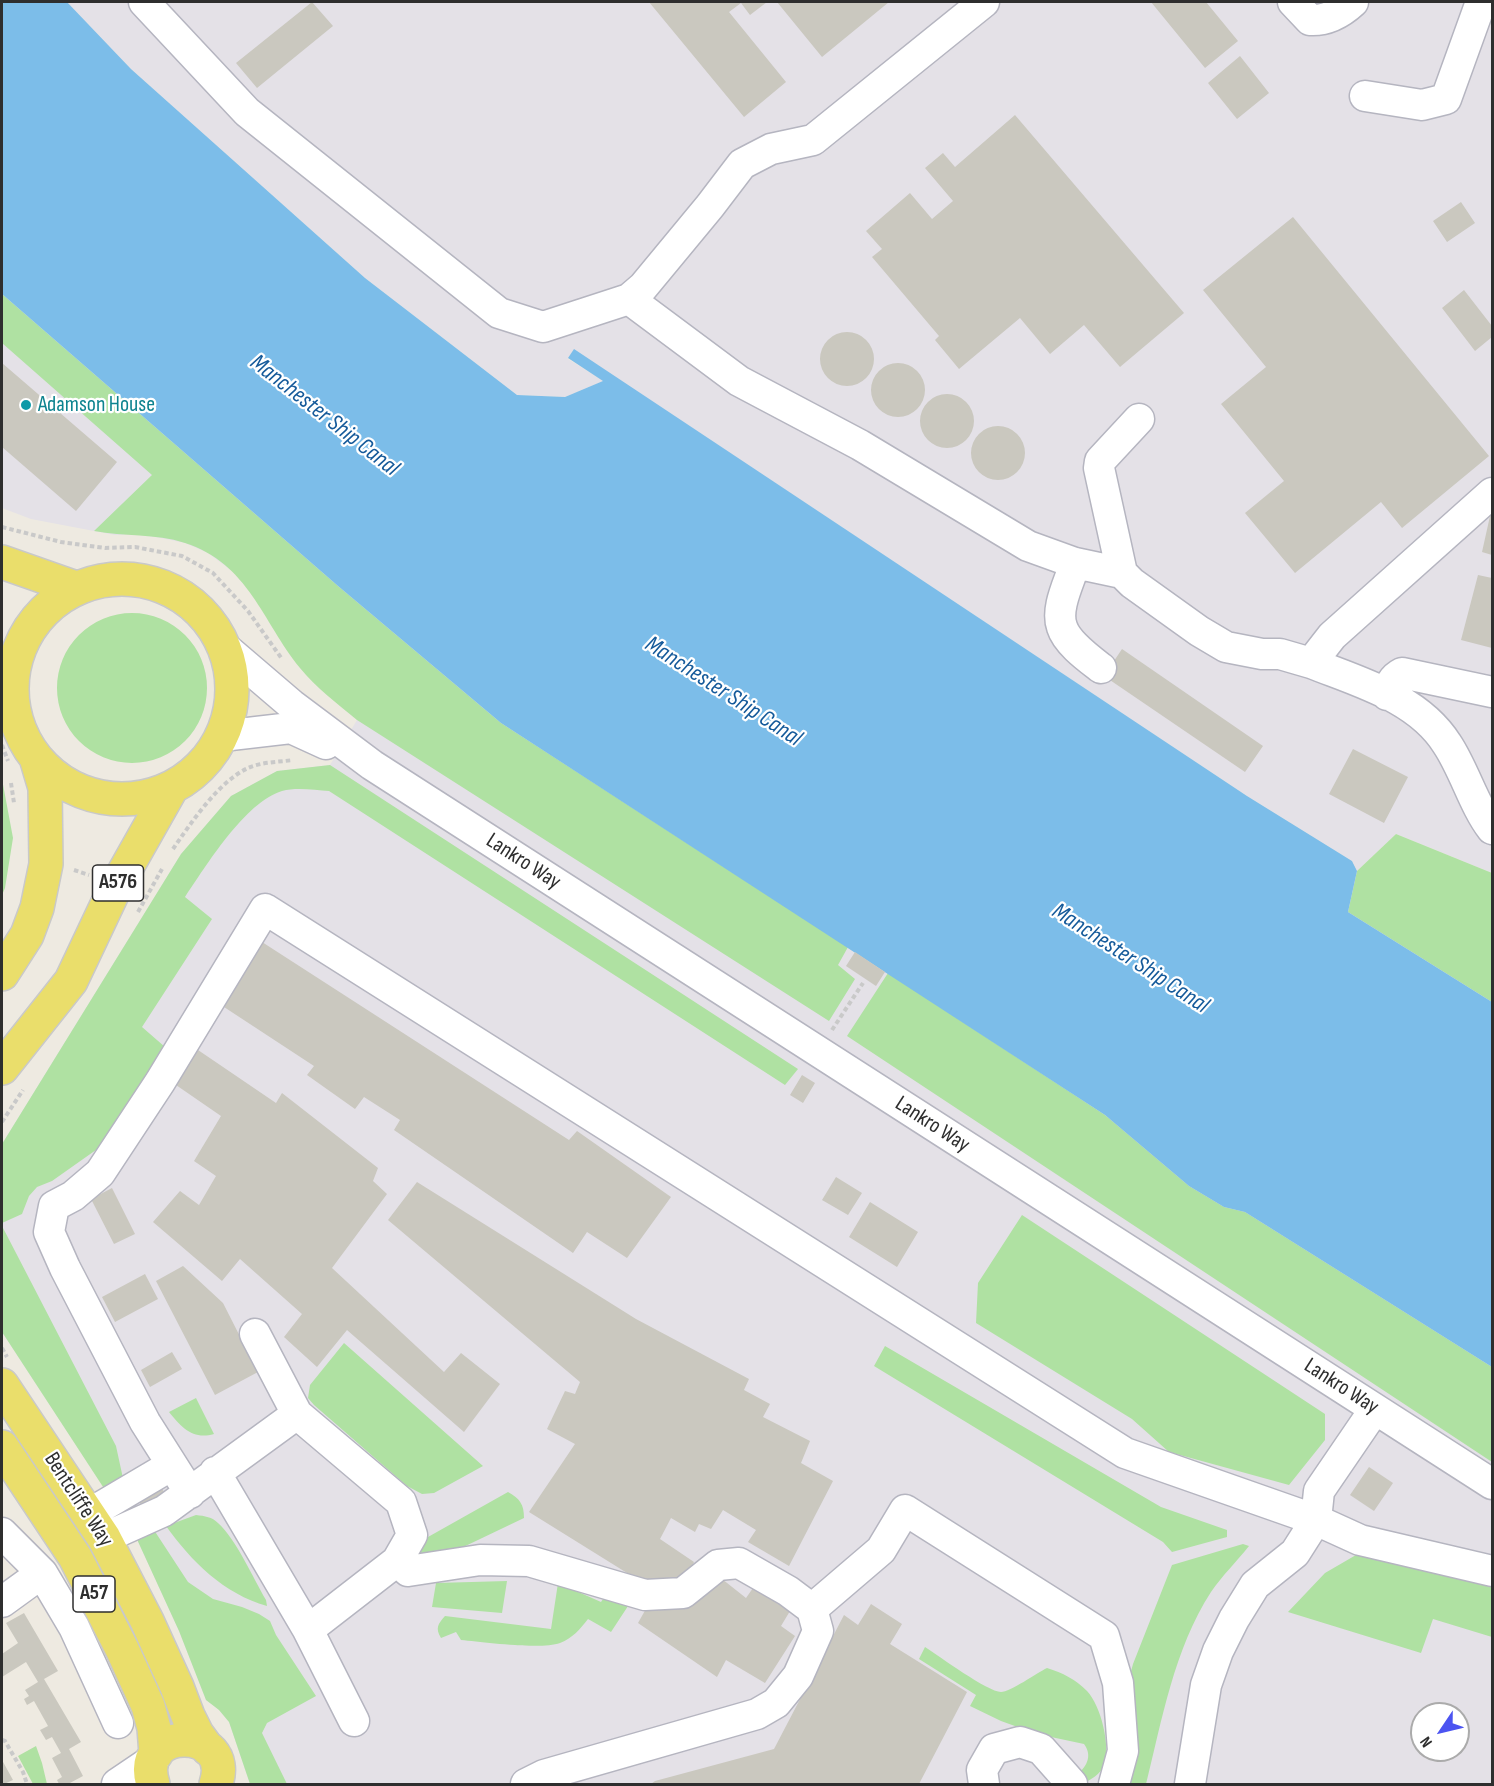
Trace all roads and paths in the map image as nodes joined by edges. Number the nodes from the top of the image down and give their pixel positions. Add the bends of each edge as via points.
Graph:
1 (144, 2) edge
2 (984, 2) edge
3 (1293, 2) edge
4 (1353, 2) edge
5 (1480, 2) edge
6 (1365, 96) dead end
7 (629, 299) junction
8 (1139, 419) dead end
9 (1492, 493) edge
10 (2, 527) edge
11 (2, 562) edge
12 (1075, 563) junction
13 (1122, 573) junction
14 (76, 588) junction
15 (224, 646) junction
16 (286, 663) dead end
17 (1311, 663) junction
18 (1101, 668) dead end
19 (6, 683) edge
20 (1492, 692) edge
21 (1387, 695) junction
22 (222, 736) junction
23 (2, 745) edge
24 (37, 761) junction
25 (372, 765) junction
26 (171, 789) junction
27 (15, 805) dead end
28 (1492, 829) edge
29 (46, 864) junction
30 (114, 890) junction
31 (141, 907) dead end
32 (2, 975) edge
33 (71, 981) junction
34 (863, 983) dead end
35 (834, 1028) dead end
36 (2, 1037) edge
37 (2, 1068) edge
38 (2, 1090) edge
39 (255, 1334) dead end
40 (2, 1385) edge
41 (1375, 1409) junction
42 (297, 1414) junction
43 (2, 1448) edge
44 (172, 1465) junction
45 (216, 1472) junction
46 (1492, 1484) edge
47 (190, 1493) junction
48 (1316, 1520) junction
49 (97, 1526) junction
50 (2, 1533) edge
51 (397, 1561) junction
52 (1492, 1571) edge
53 (42, 1573) junction
54 (2, 1602) edge
55 (812, 1609) junction
56 (308, 1630) junction
57 (354, 1721) dead end
58 (118, 1723) dead end
59 (2, 1740) edge
60 (154, 1766) edge
61 (216, 1773) edge
62 (27, 1785) edge
63 (117, 1785) edge
64 (526, 1785) edge
65 (984, 1785) edge
66 (1072, 1785) edge
67 (1114, 1785) edge
68 (1190, 1785) edge

1 - 7 street via 247,112 499,313 543,327
2 - 7 street via 813,140 771,149 742,164
3 - 4 street via 1310,20 1322,21
5 - 6 street via 1446,99 1422,105
7 - 12 street via 739,381 860,445 1028,546
8 - 13 street via 1099,468
9 - 17 street via 1332,636
10 - 16 path via 61,542 105,548 135,547 182,556 213,573 248,611
11 - 14 main road
12 - 13 street
12 - 18 street via 1060,610 1062,628 1077,648
13 - 17 street via 1226,647 1280,654
14 - 15 main road, A576 via 104,580 133,579 162,586 187,600 209,621
14 - 19 main road, A576 via 49,606 28,630
15 - 22 main road, A576 via 232,676 231,707
15 - 25 street, Lankro Way via 292,705
17 - 21 street
19 - 24 main road, A576 via 18,728
20 - 21 street via 1402,673 1391,682
21 - 28 street via 1432,723 1448,744
22 - 25 street, Lankro Way via 291,728
22 - 26 main road, A576 via 201,767
23 - 27 path
24 - 26 main road, A576 via 65,784 99,798 136,799
24 - 29 main road, A576 via 45,788
25 - 41 street, Lankro Way
26 - 30 main road, A576
29 - 30 path via 85,873
29 - 32 main road, A576 via 27,935
30 - 31 path
30 - 33 main road, A576
33 - 36 main road
33 - 37 main road, A576
33 - 38 main road via 21,1066
34 - 35 path
39 - 42 street
40 - 49 main road, Bentcliffe Way / A57
41 - 46 street, Lankro Way
41 - 48 street via 1319,1491
42 - 45 street
42 - 51 street via 401,1502 412,1534
43 - 60 main road, Bentcliffe Way / A57 via 75,1557 122,1649 148,1706 154,1728
44 - 47 street
44 - 48 street via 145,1422 49,1232 54,1206 100,1173 265,909 1125,1453
44 - 49 street
45 - 47 street
45 - 56 street
47 - 49 street via 164,1511
48 - 52 street via 1360,1540
48 - 68 street via 1295,1553 1255,1585 1218,1651 1206,1685
49 - 61 main road, Bentcliffe Way / A57 via 147,1621
50 - 53 street
51 - 55 street via 408,1571 480,1560 529,1561 645,1595 682,1593 718,1565 739,1563
51 - 56 street
53 - 54 street
53 - 58 street via 75,1627
55 - 64 street via 818,1631 798,1676 776,1703 756,1714 544,1775
55 - 67 street via 881,1550 905,1510 1104,1636 1118,1683 1123,1751
56 - 57 street
59 - 62 path
60 - 61 main road, A57 via 163,1746 181,1739 200,1743
60 - 63 street
65 - 66 street via 982,1770 994,1749 1020,1742 1041,1749

